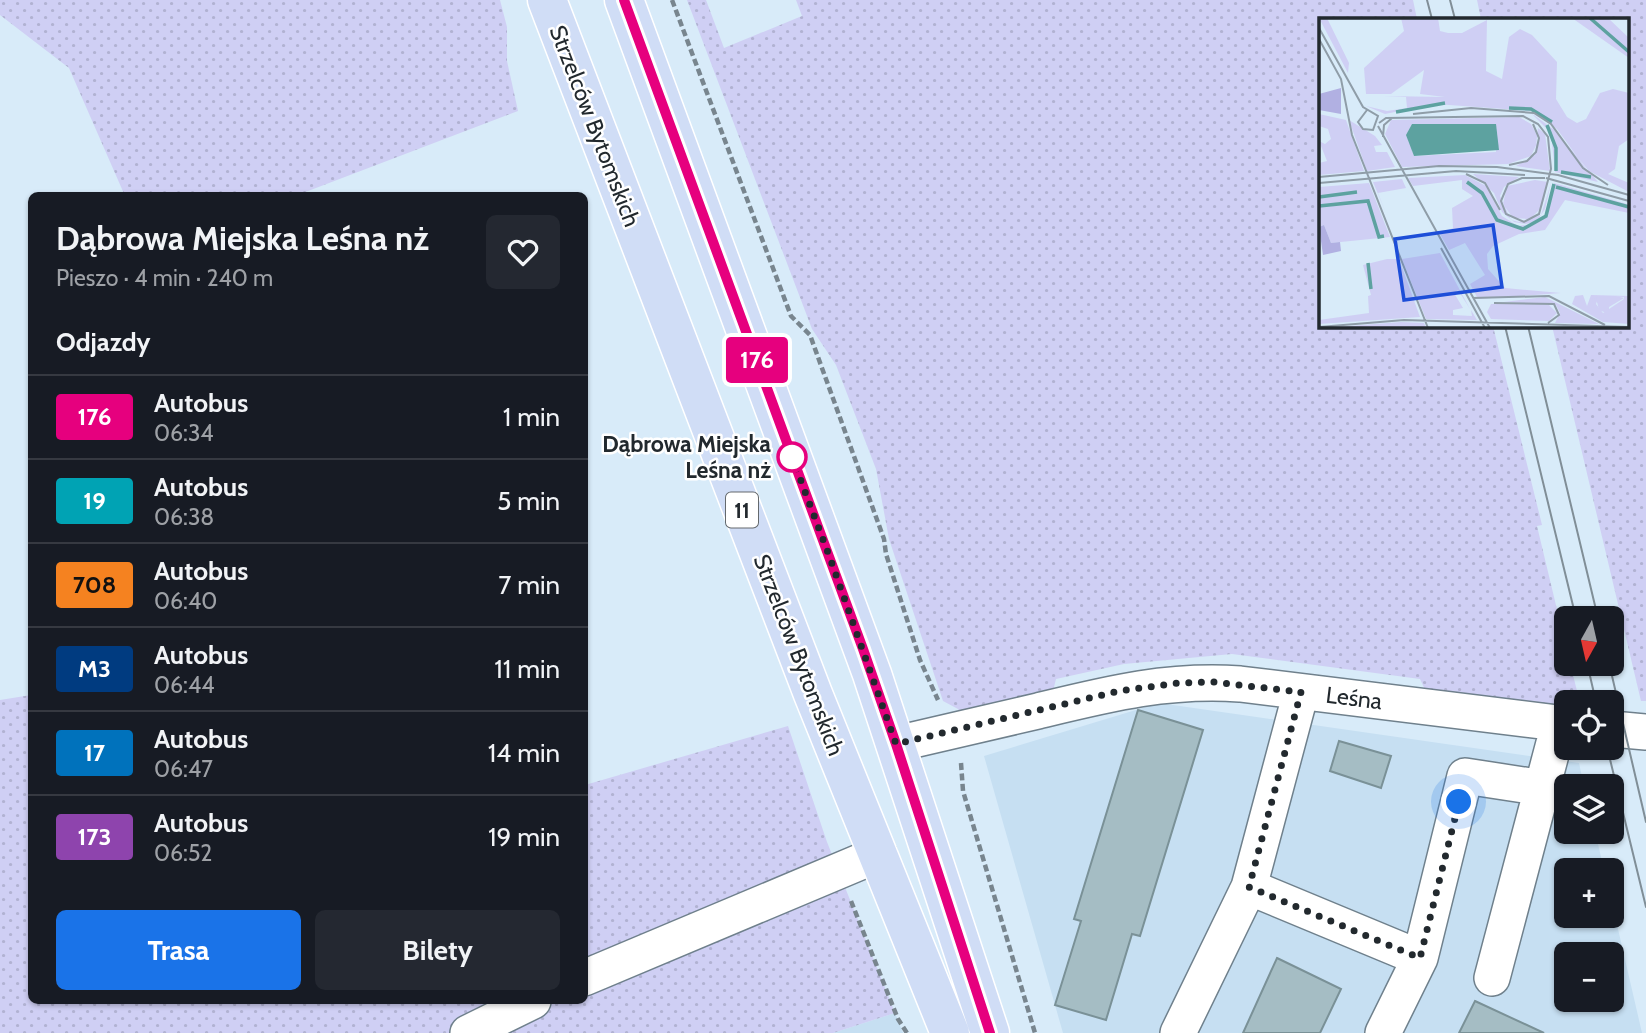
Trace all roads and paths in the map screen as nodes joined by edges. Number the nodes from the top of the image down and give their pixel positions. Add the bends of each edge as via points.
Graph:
1 (547, 0) edge
2 (624, 0) edge
3 (671, 0) edge
4 (1301, 692) junction
5 (1554, 723) edge
6 (1624, 730) edge
7 (954, 731) junction
8 (1646, 732) edge
9 (896, 744) junction
10 (1554, 751) edge
11 (1542, 788) junction
12 (878, 854) junction
13 (1249, 887) junction
14 (1420, 958) junction
15 (588, 976) edge
16 (1492, 978) dead end
17 (527, 1004) edge
18 (943, 1028) edge
19 (468, 1033) edge
20 (990, 1033) edge
21 (1035, 1033) edge
22 (1178, 1033) edge
23 (1383, 1033) edge

1 - 12 main road, Strzelców Bytomskich / 11
2 - 9 main road
3 - 7 path via 791,316 810,335 884,540 920,660
4 - 5 street, Leśna
4 - 7 street, Leśna via 1213,682 1178,683 1119,691
4 - 13 street
6 - 8 street
7 - 9 street, Leśna
7 - 21 path via 963,791
9 - 20 main road
10 - 11 street
11 - 14 street via 1465,776
11 - 16 street
12 - 15 street
12 - 18 main road, Strzelców Bytomskich / 11
13 - 14 street
13 - 22 street
14 - 23 street
17 - 19 street

